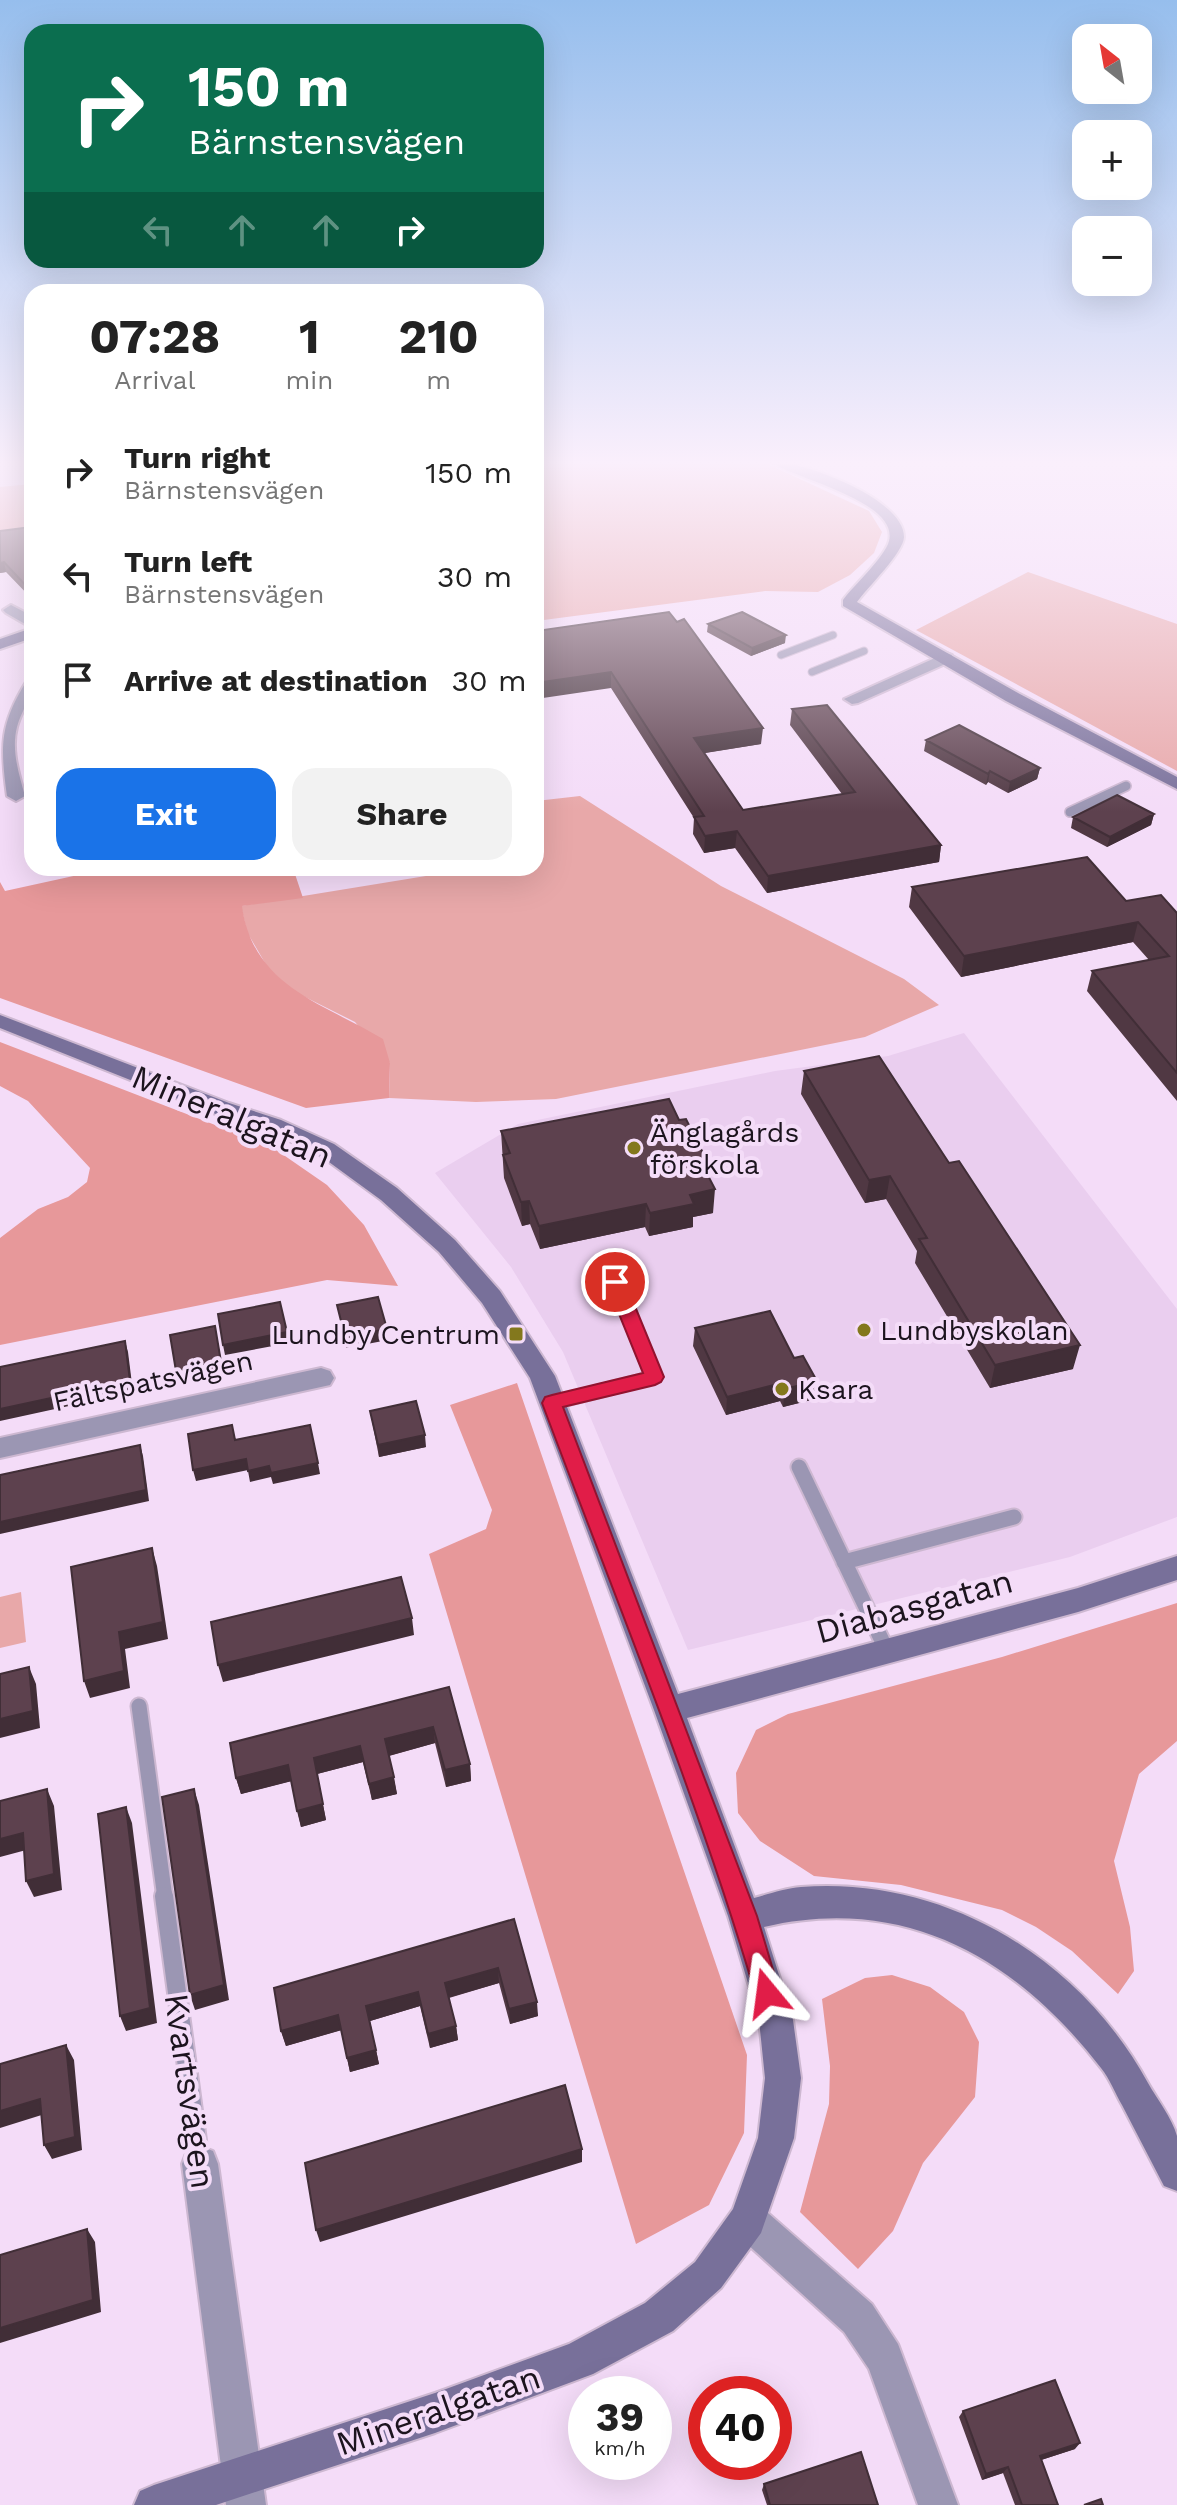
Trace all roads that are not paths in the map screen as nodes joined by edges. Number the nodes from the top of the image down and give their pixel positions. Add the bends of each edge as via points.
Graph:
1 (865, 578) edge
2 (11, 610) dead end
3 (24, 618) edge
4 (833, 635) dead end
5 (24, 636) edge
6 (0, 644) edge
7 (864, 651) dead end
8 (781, 655) dead end
9 (946, 658) junction
10 (812, 672) dead end
11 (24, 696) edge
12 (852, 699) dead end
13 (1177, 784) edge
14 (1126, 786) dead end
15 (16, 796) dead end
16 (1070, 812) dead end
17 (0, 1021) edge
18 (615, 1282) dead end
19 (321, 1378) dead end
20 (552, 1403) junction
21 (0, 1448) edge
22 (799, 1467) dead end
23 (1014, 1517) dead end
24 (844, 1562) junction
25 (1177, 1568) edge
26 (887, 1651) junction
27 (139, 1706) dead end
28 (669, 1710) junction
29 (744, 1916) junction
30 (200, 2164) joint
31 (1177, 2173) edge
32 (748, 2220) junction
33 (244, 2490) edge
34 (154, 2505) edge
35 (938, 2505) edge

1 - 9 street via 848,603
2 - 3 street
4 - 8 lane
5 - 6 street
7 - 10 lane
9 - 12 street
9 - 13 street
11 - 15 street via 6,733
14 - 16 lane
17 - 20 street, Mineralgatan via 326,1149 389,1194 447,1246 491,1297 542,1376
18 - 20 lane via 655,1377
19 - 21 street, Fältspatsvägen
20 - 28 street, Mineralgatan
22 - 24 lane
23 - 24 lane
24 - 26 lane
25 - 26 street, Diabasgatan
26 - 28 street, Diabasgatan
27 - 30 lane, Kvartsvägen
28 - 29 street, Mineralgatan
29 - 31 street via 800,1903 858,1904 940,1919 993,1945 1039,1976 1115,2057
29 - 32 street, Mineralgatan via 776,2020 783,2078 776,2138
30 - 33 street, Kvartsvägen
32 - 33 street, Mineralgatan via 708,2275 659,2317 579,2360
32 - 35 street via 858,2318 884,2358
33 - 34 street, Mineralgatan

